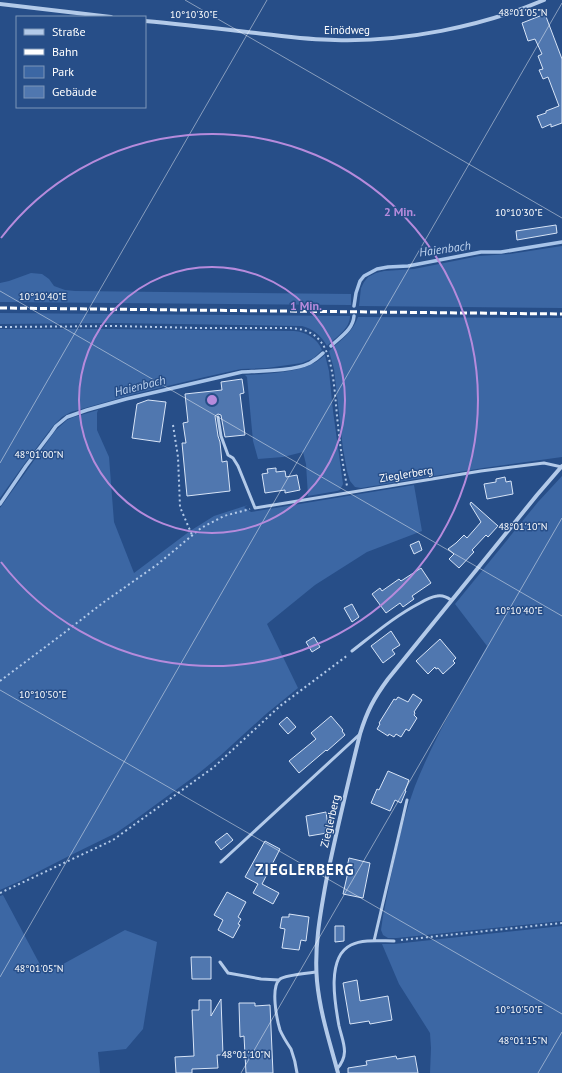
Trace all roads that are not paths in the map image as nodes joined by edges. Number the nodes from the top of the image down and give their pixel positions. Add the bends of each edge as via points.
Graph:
1 (544, 0) edge
2 (0, 4) edge
3 (102, 16) edge
4 (146, 21) edge
5 (218, 417) dead end
6 (562, 466) edge
7 (451, 600) junction
8 (352, 651) road end
9 (360, 734) junction
10 (407, 800) dead end
11 (221, 862) dead end
12 (374, 941) junction
13 (394, 941) road end
14 (220, 962) dead end
15 (316, 972) junction
16 (280, 980) junction
17 (338, 1071) edge
18 (297, 1073) edge

1 - 4 street, Einödweg via 508,14 442,30 356,41 304,39
2 - 3 street
5 - 6 lane, Zieglerberg via 228,455 238,466 255,508 529,464
6 - 7 street, Zieglerberg
7 - 8 lane via 444,596 435,596 421,602 399,615
7 - 9 street, Zieglerberg via 376,695
9 - 11 lane
9 - 15 street, Zieglerberg via 323,901
10 - 12 lane
12 - 13 lane
12 - 17 lane via 350,945 338,960 335,997 344,1056
14 - 16 lane via 228,973
15 - 16 lane
15 - 17 street, Zieglerberg via 322,1012
16 - 18 lane via 276,985 276,1010 282,1036 290,1049

